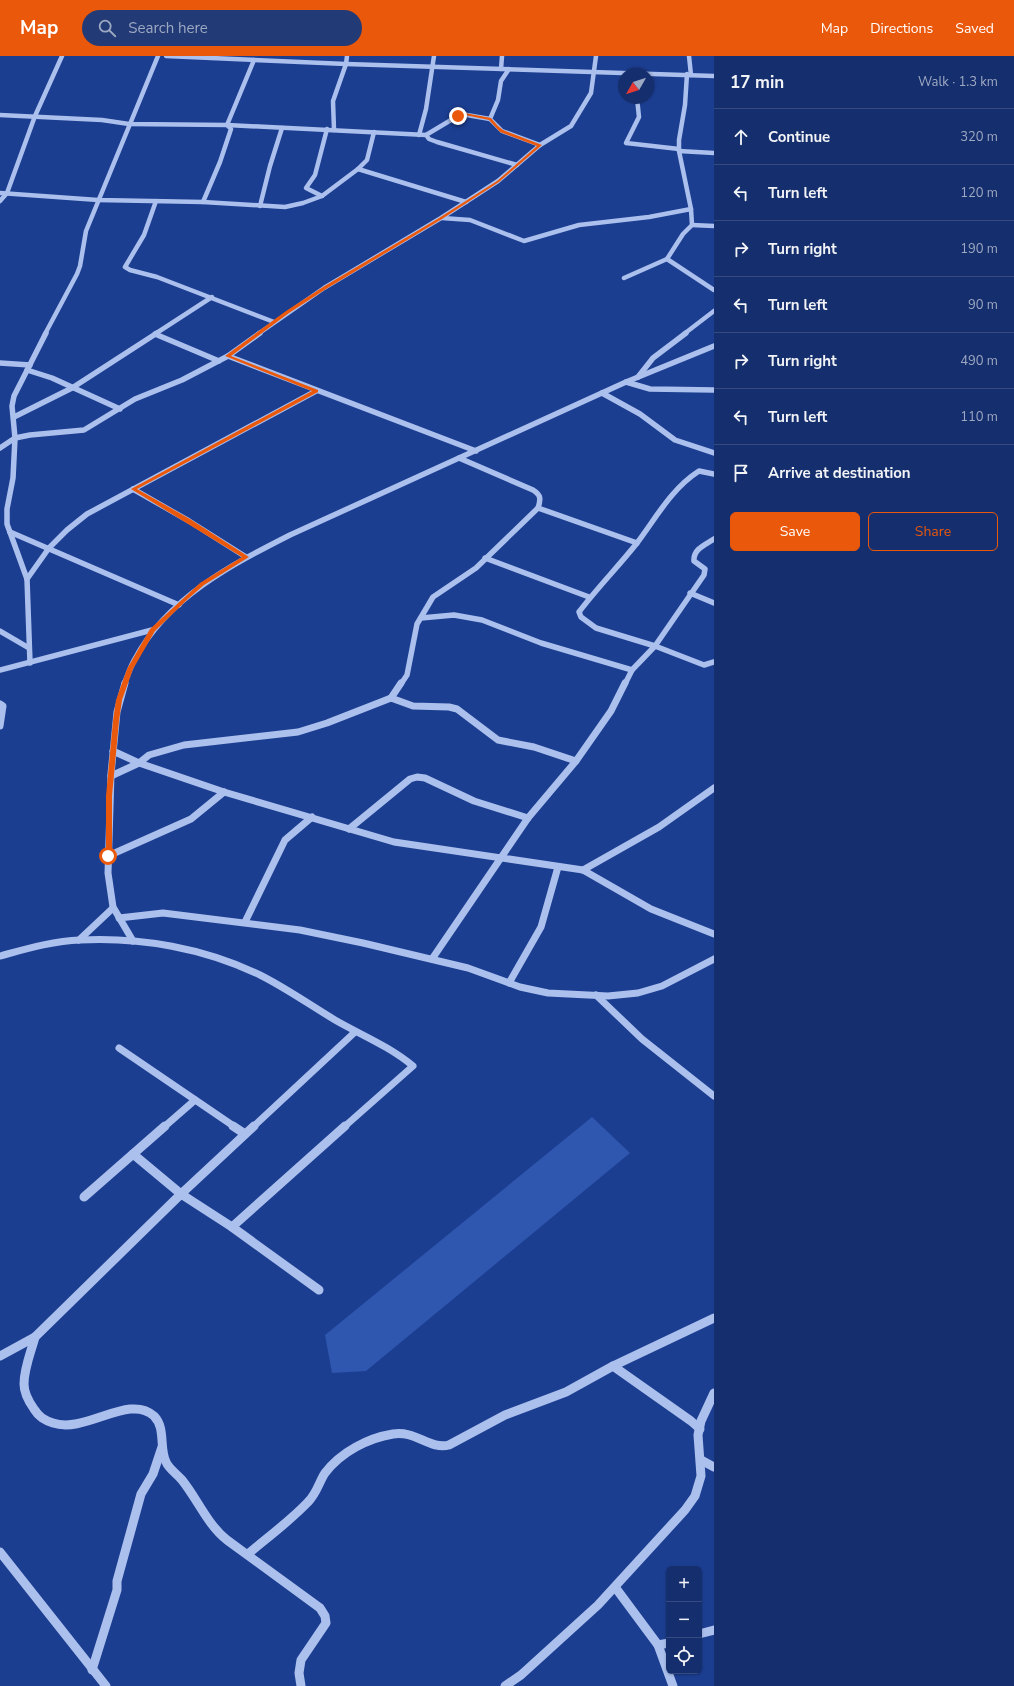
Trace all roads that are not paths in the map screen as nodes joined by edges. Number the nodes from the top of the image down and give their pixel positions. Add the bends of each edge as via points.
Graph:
1 (62, 56) edge
2 (158, 56) edge
3 (166, 56) edge
4 (258, 56) edge
5 (347, 56) edge
6 (434, 56) edge
7 (502, 56) edge
8 (596, 56) edge
9 (689, 56) edge
10 (254, 60) junction
11 (270, 61) junction
12 (346, 64) junction
13 (432, 67) junction
14 (501, 68) junction
15 (509, 69) junction
16 (595, 72) junction
17 (618, 73) edge
18 (654, 74) edge
19 (689, 74) junction
20 (714, 76) edge
21 (638, 104) edge
22 (0, 115) edge
23 (35, 116) junction
24 (490, 119) junction
25 (129, 124) junction
26 (227, 125) junction
27 (282, 128) junction
28 (327, 129) junction
29 (334, 130) junction
30 (374, 132) junction
31 (419, 135) junction
32 (426, 135) junction
33 (540, 145) junction
34 (679, 150) junction
35 (714, 153) edge
36 (517, 165) junction
37 (358, 169) junction
38 (0, 193) edge
39 (7, 193) junction
40 (322, 196) junction
41 (98, 200) junction
42 (0, 201) edge
43 (156, 201) junction
44 (203, 202) junction
45 (466, 202) junction
46 (260, 206) junction
47 (691, 209) junction
48 (441, 218) junction
49 (692, 225) junction
50 (714, 226) edge
51 (667, 259) junction
52 (624, 278) dead end
53 (714, 290) edge
54 (212, 297) junction
55 (714, 311) edge
56 (274, 322) junction
57 (155, 334) junction
58 (714, 346) edge
59 (228, 356) junction
60 (219, 361) junction
61 (0, 363) edge
62 (29, 368) junction
63 (638, 377) junction
64 (626, 382) junction
65 (72, 388) junction
66 (714, 390) edge
67 (316, 391) junction
68 (602, 393) junction
69 (120, 409) junction
70 (14, 417) junction
71 (15, 438) junction
72 (0, 448) edge
73 (476, 451) junction
74 (714, 453) edge
75 (459, 458) junction
76 (714, 474) edge
77 (134, 489) junction
78 (538, 508) junction
79 (0, 521) edge
80 (7, 524) junction
81 (10, 532) junction
82 (714, 539) edge
83 (636, 542) junction
84 (49, 548) junction
85 (246, 557) junction
86 (485, 558) junction
87 (27, 579) junction
88 (690, 593) junction
89 (590, 597) junction
90 (714, 603) edge
91 (179, 605) junction
92 (421, 618) junction
93 (152, 630) junction
94 (0, 631) edge
95 (655, 646) junction
96 (29, 648) junction
97 (714, 662) edge
98 (30, 663) junction
99 (0, 670) edge
100 (632, 670) junction
101 (391, 698) junction
102 (0, 704) edge
103 (0, 726) edge
104 (113, 751) junction
105 (576, 761) junction
106 (139, 763) junction
107 (111, 776) junction
108 (714, 788) edge
109 (224, 792) junction
110 (312, 817) junction
111 (528, 818) junction
112 (349, 828) junction
113 (108, 856) junction
114 (500, 858) junction
115 (558, 867) junction
116 (583, 870) junction
117 (113, 908) junction
118 (119, 918) junction
119 (245, 922) junction
120 (714, 934) edge
121 (79, 940) junction
122 (134, 941) junction
123 (0, 956) edge
124 (714, 959) edge
125 (432, 960) junction
126 (509, 983) junction
127 (596, 996) junction
128 (355, 1032) junction
129 (119, 1048) dead end
130 (714, 1096) edge
131 (195, 1100) junction
132 (245, 1134) junction
133 (133, 1154) junction
134 (181, 1194) junction
135 (84, 1197) dead end
136 (232, 1227) junction
137 (319, 1290) dead end
138 (714, 1318) edge
139 (35, 1337) junction
140 (0, 1356) edge
141 (613, 1366) junction
142 (714, 1393) edge
143 (700, 1429) junction
144 (163, 1443) junction
145 (701, 1460) junction
146 (714, 1467) edge
147 (0, 1552) edge
148 (248, 1554) junction
149 (615, 1587) junction
150 (714, 1630) edge
151 (702, 1633) edge
152 (666, 1643) edge
153 (658, 1646) junction
154 (92, 1670) junction
155 (106, 1686) edge
156 (301, 1686) edge
157 (505, 1686) edge
158 (673, 1686) edge

1 - 23 street
2 - 25 street
3 - 10 street
4 - 11 street
5 - 12 street
6 - 13 street
7 - 14 street
8 - 16 street
9 - 19 street
10 - 11 street
10 - 26 street
11 - 12 street
12 - 13 street
12 - 29 street via 334,101
13 - 14 street
13 - 31 street
14 - 15 street
15 - 16 street
15 - 24 street via 500,82 498,100
16 - 17 street
16 - 33 street via 591,93 571,126
18 - 19 street
19 - 20 street
19 - 34 street
21 - 34 street via 639,116 626,143
22 - 23 street
23 - 25 street
23 - 39 street
24 - 32 street via 461,114
24 - 33 street via 502,131
25 - 26 street
25 - 41 street
26 - 27 street
26 - 44 street via 231,129
27 - 28 street
27 - 46 street
28 - 29 street
28 - 40 street via 315,175 306,188
29 - 30 street
30 - 31 street
30 - 37 street via 367,160
31 - 32 street
32 - 36 street via 432,141
33 - 36 street
34 - 35 street
34 - 47 street
36 - 45 street via 498,182
37 - 40 street
37 - 45 street
38 - 39 street
39 - 41 street
39 - 42 street
40 - 46 street via 285,207
41 - 43 street
41 - 62 street via 86,231 80,266
43 - 44 street
43 - 54 street via 144,235 124,267 157,276
44 - 46 street
45 - 48 street
47 - 48 street via 579,225 524,242 470,220
47 - 49 street
48 - 56 street via 324,288
49 - 50 street
49 - 51 street
51 - 52 street
51 - 53 street
54 - 56 street
54 - 57 street
55 - 63 street via 653,358
56 - 59 street
57 - 60 street
57 - 65 street
58 - 63 street
59 - 60 street
59 - 67 street
60 - 69 street
61 - 62 street
62 - 65 street
62 - 70 street via 14,396
63 - 64 street
64 - 66 street via 656,390
64 - 68 street
65 - 69 street
65 - 70 street
67 - 73 street
67 - 77 street
68 - 73 street
68 - 74 street via 640,414 675,440
69 - 71 street via 84,430 47,432
70 - 71 street
71 - 72 street
71 - 80 street
73 - 75 street
75 - 78 street via 532,490 542,500
75 - 85 street via 290,534
76 - 83 street via 700,471 686,479
77 - 84 street via 87,514
77 - 85 street
78 - 83 street
78 - 86 street
79 - 80 street
80 - 81 street
81 - 84 street
81 - 87 street
82 - 88 street via 695,551 694,561 705,569 705,572
83 - 89 street
84 - 87 street
84 - 91 street
85 - 91 street via 202,584
86 - 89 street
86 - 92 street via 476,568 433,597
87 - 96 street
88 - 90 street
88 - 95 street
89 - 95 street via 579,612 589,624
91 - 93 street
92 - 100 street via 454,615 482,620 541,643
92 - 101 street via 415,633 407,675
93 - 98 street
93 - 104 street via 123,686
94 - 96 street
95 - 97 street via 704,665
95 - 100 street
96 - 98 street
98 - 99 street
100 - 105 street via 611,712
101 - 105 street via 413,706 449,707 498,740 534,747
101 - 106 street via 298,732 184,745 149,754
102 - 103 street via 3,706
104 - 106 street
104 - 107 street
105 - 111 street
106 - 107 street
106 - 109 street
107 - 113 street
108 - 116 street via 659,827
109 - 110 street
109 - 113 street via 191,819
110 - 112 street
110 - 119 street via 285,840
111 - 112 street via 474,801 425,778 417,777 410,779
111 - 114 street
112 - 114 street via 412,846
113 - 117 street
114 - 115 street
114 - 125 street
115 - 116 street
115 - 126 street via 541,927
116 - 120 street via 645,906
117 - 118 street
117 - 121 street
118 - 119 street via 162,913
118 - 122 street
119 - 125 street via 348,940
121 - 122 street
121 - 123 street
122 - 128 street via 189,950 250,970
124 - 127 street via 662,986 638,993
125 - 126 street via 468,968
126 - 127 street via 548,994
127 - 130 street via 642,1039
128 - 132 street
128 - 136 street via 404,1058 413,1066
129 - 131 street
131 - 132 street
131 - 133 street
132 - 134 street
133 - 134 street
133 - 135 street
134 - 136 street
134 - 139 street
136 - 137 street
138 - 141 street
139 - 140 street
139 - 144 street via 24,1385 37,1415 53,1425 68,1427 86,1424 124,1409 136,1408 150,1412 158,1421
141 - 143 street
141 - 148 street via 566,1392 505,1415 446,1446 437,1445 408,1432 379,1437 347,1452 325,1473 319,1490 309,1501
142 - 143 street
143 - 145 street via 698,1435
144 - 148 street via 167,1465 185,1484 210,1524
144 - 154 street via 153,1474 141,1494 116,1581 118,1590
145 - 146 street
145 - 149 street via 701,1476 695,1496
147 - 154 street
148 - 156 street via 320,1608 325,1616 326,1623 301,1660
149 - 153 street
149 - 157 street via 521,1675
150 - 151 street
152 - 153 street
153 - 158 street
154 - 155 street

